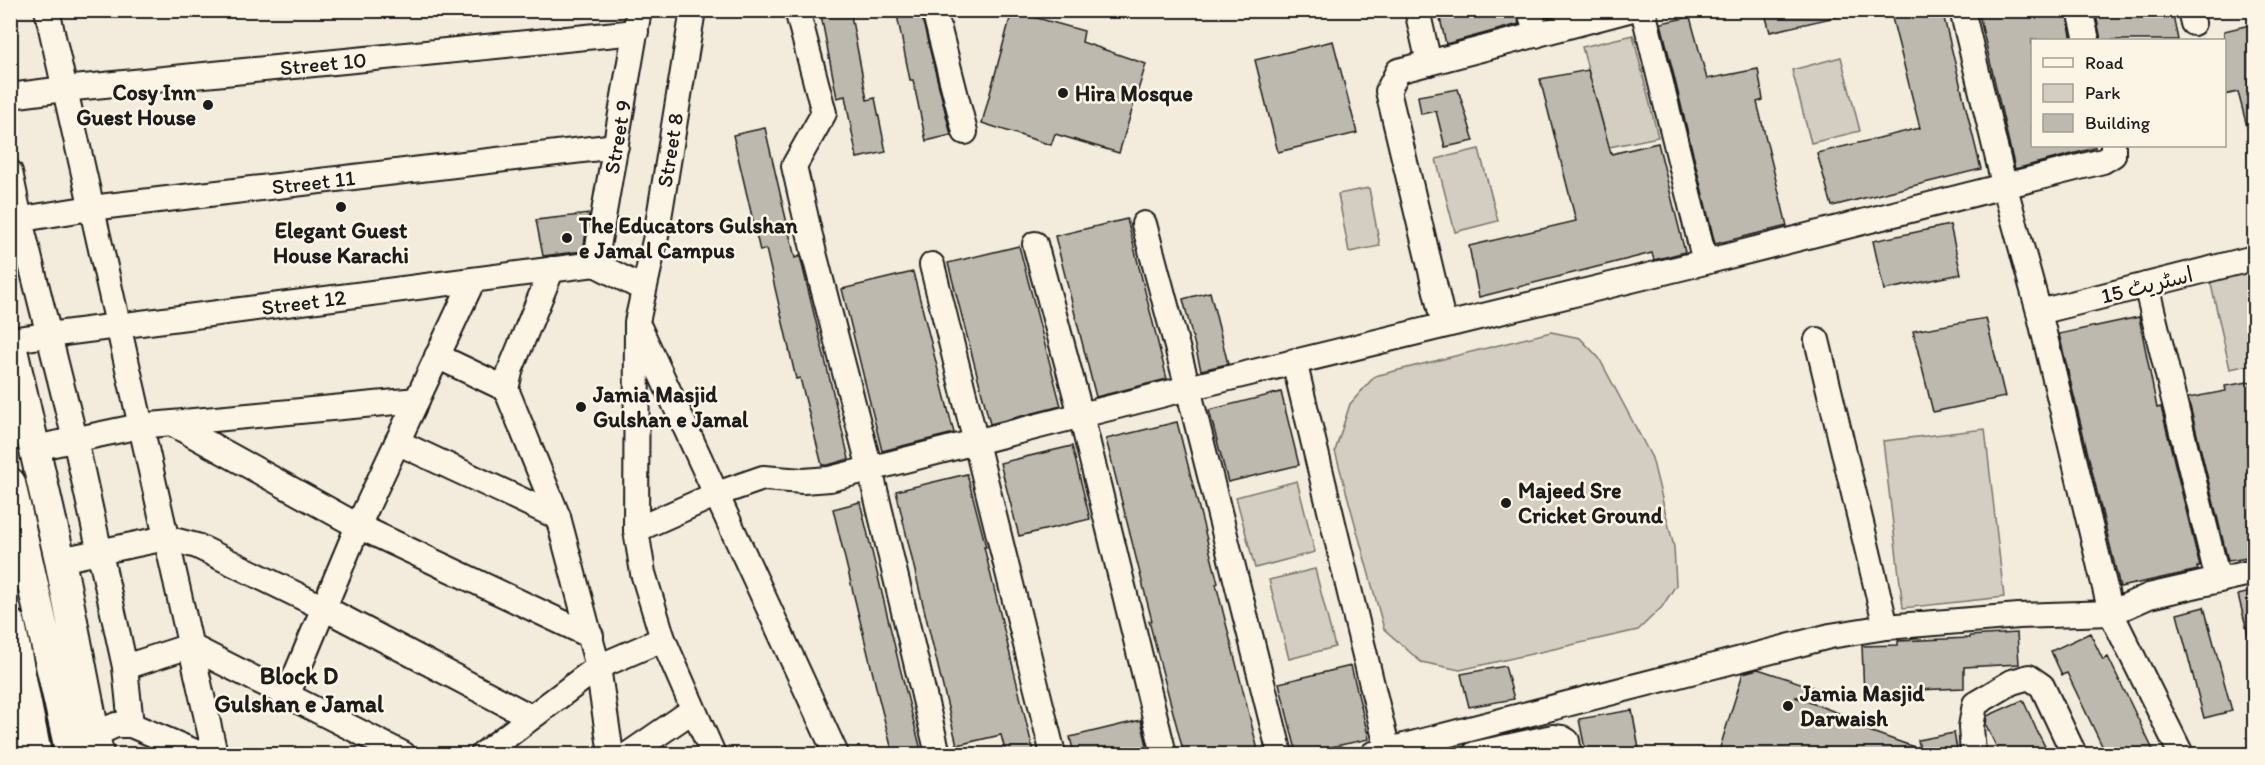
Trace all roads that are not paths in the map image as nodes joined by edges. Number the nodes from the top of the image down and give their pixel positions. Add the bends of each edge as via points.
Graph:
1 (46, 10) edge
2 (693, 10) edge
3 (797, 10) edge
4 (934, 10) edge
5 (1417, 10) edge
6 (1530, 10) edge
7 (1629, 10) edge
8 (1643, 10) edge
9 (1962, 10) edge
10 (2080, 10) edge
11 (637, 21) edge
12 (1536, 35) junction
13 (2087, 39) edge
14 (1429, 63) junction
15 (64, 89) junction
16 (10, 96) edge
17 (965, 132) dead end
18 (616, 146) junction
19 (2114, 147) edge
20 (10, 172) edge
21 (2004, 184) junction
22 (91, 208) junction
23 (15, 221) edge
24 (1144, 224) dead end
25 (1035, 244) dead end
26 (2254, 258) edge
27 (1705, 262) junction
28 (595, 264) junction
29 (932, 265) dead end
30 (552, 269) junction
31 (473, 280) junction
32 (2146, 285) junction
33 (644, 289) junction
34 (2039, 312) junction
35 (637, 322) junction
36 (118, 325) junction
37 (1444, 325) junction
38 (51, 334) junction
39 (10, 340) edge
40 (1817, 340) dead end
41 (437, 356) junction
42 (1294, 361) junction
43 (1188, 388) junction
44 (506, 389) junction
45 (417, 400) junction
46 (1081, 415) junction
47 (173, 424) junction
48 (140, 426) junction
49 (75, 439) junction
50 (397, 442) junction
51 (975, 442) junction
52 (35, 448) junction
53 (870, 469) junction
54 (10, 483) edge
55 (717, 494) junction
56 (558, 517) junction
57 (358, 526) junction
58 (636, 530) junction
59 (166, 538) junction
60 (98, 552) junction
61 (60, 560) junction
62 (2254, 572) edge
63 (2218, 580) junction
64 (324, 608) junction
65 (2111, 613) junction
66 (10, 624) edge
67 (1886, 627) junction
68 (591, 636) junction
69 (663, 639) junction
70 (190, 646) junction
71 (125, 667) junction
72 (598, 667) junction
73 (287, 696) junction
74 (693, 710) junction
75 (531, 717) junction
76 (131, 725) junction
77 (95, 745) edge
78 (1381, 753) edge
79 (36, 754) edge
80 (71, 754) edge
81 (200, 754) edge
82 (215, 754) edge
83 (403, 754) edge
84 (483, 754) edge
85 (611, 754) edge
86 (629, 754) edge
87 (713, 754) edge
88 (836, 754) edge
89 (938, 754) edge
90 (1053, 754) edge
91 (1164, 754) edge
92 (1280, 754) edge
93 (1474, 754) edge
94 (1569, 754) edge
95 (1973, 754) edge
96 (2074, 754) edge
97 (2181, 754) edge

1 - 15 street
2 - 33 street, Street 8
3 - 53 street via 824,113 794,166
4 - 17 street
5 - 14 street
6 - 12 street
7 - 12 street
8 - 27 street
9 - 21 street
10 - 13 street
11 - 15 street, Street 10
11 - 18 street, Street 9
12 - 14 street
14 - 37 street via 1398,71 1388,91
15 - 16 street, Street 10
15 - 22 street
18 - 22 street, Street 11
18 - 28 street, Street 9
19 - 21 street via 2113,155 2103,160
20 - 23 street
21 - 27 street
21 - 34 street
22 - 23 street, Street 11
22 - 36 street
23 - 38 street
24 - 43 street
25 - 46 street
26 - 32 street, اسٹریٹ 15
27 - 37 street
28 - 30 street, Street 12
28 - 33 street
29 - 51 street
30 - 31 street, Street 12
30 - 44 street
31 - 36 street, Street 12
31 - 41 street
32 - 34 street, اسٹریٹ 15
32 - 63 street
33 - 35 street, Street 8
34 - 65 street
35 - 55 street
35 - 58 street, Street 8
36 - 38 street, Street 12
36 - 48 street
37 - 42 street
38 - 39 street, Street 12
38 - 49 street
39 - 52 main road
40 - 67 street
41 - 44 street
41 - 45 street
42 - 43 street
42 - 78 street
43 - 46 street
43 - 92 street
44 - 56 street
45 - 47 street
45 - 50 street
46 - 51 street
46 - 91 street
47 - 48 street
47 - 57 street
48 - 49 street
48 - 59 street
49 - 52 street
49 - 60 street
50 - 56 street
50 - 57 street
51 - 53 street
51 - 90 street
52 - 61 main road
53 - 55 street via 830,479 763,478
53 - 89 street
54 - 80 main road
55 - 58 street
55 - 88 street
56 - 68 street
57 - 64 street
57 - 68 street
58 - 69 street, Street 8 via 643,573
59 - 60 street
59 - 64 street via 197,546
59 - 70 street
60 - 61 street
60 - 71 street
61 - 77 main road
62 - 63 street
63 - 65 street via 2149,596
64 - 73 street
64 - 75 street
65 - 67 street
65 - 97 street
66 - 79 main road
67 - 78 street via 1830,636
68 - 72 street
69 - 72 street
69 - 74 street, Street 8
70 - 71 street
70 - 73 street
70 - 82 street
71 - 76 street
72 - 75 street
72 - 85 street
73 - 83 street
74 - 86 street
74 - 87 street, Street 8
75 - 84 street
76 - 77 street via 116,725
76 - 81 street
93 - 94 street via 1553,737 1567,741
95 - 96 street via 1971,727 1975,704 2012,682 2029,677 2042,686

